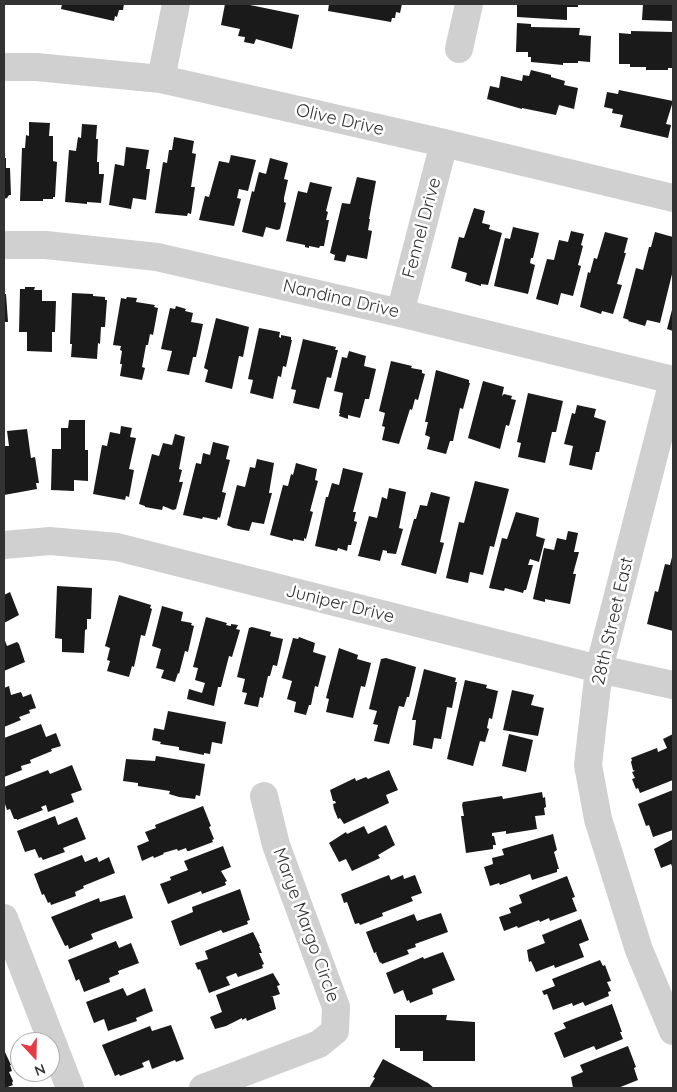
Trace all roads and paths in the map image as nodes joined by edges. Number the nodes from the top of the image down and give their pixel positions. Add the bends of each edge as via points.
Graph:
1 (176, 4) edge
2 (469, 4) edge
3 (459, 49) dead end
4 (4, 67) edge
5 (161, 79) junction
6 (444, 143) junction
7 (673, 198) edge
8 (4, 245) edge
9 (400, 312) junction
10 (673, 380) edge
11 (4, 545) edge
12 (598, 669) junction
13 (673, 685) edge
14 (264, 796) dead end
15 (4, 918) edge
16 (673, 1031) edge
17 (70, 1088) edge
18 (203, 1088) edge

1 - 5 street
2 - 3 street
4 - 5 street, Olive Drive
5 - 6 street, Olive Drive
6 - 7 street, Olive Drive
6 - 9 street, Fennel Drive
8 - 9 street, Nandina Drive via 46,245 157,257
9 - 10 street, Nandina Drive
10 - 12 street, 28th Street East
11 - 12 street, Juniper Drive via 50,541 117,548
12 - 13 street, Juniper Drive
12 - 16 street, 28th Street East via 588,765 598,819 639,950
14 - 18 street, Marye Margo Circle via 276,845 336,1007 335,1030 319,1044
15 - 17 street

